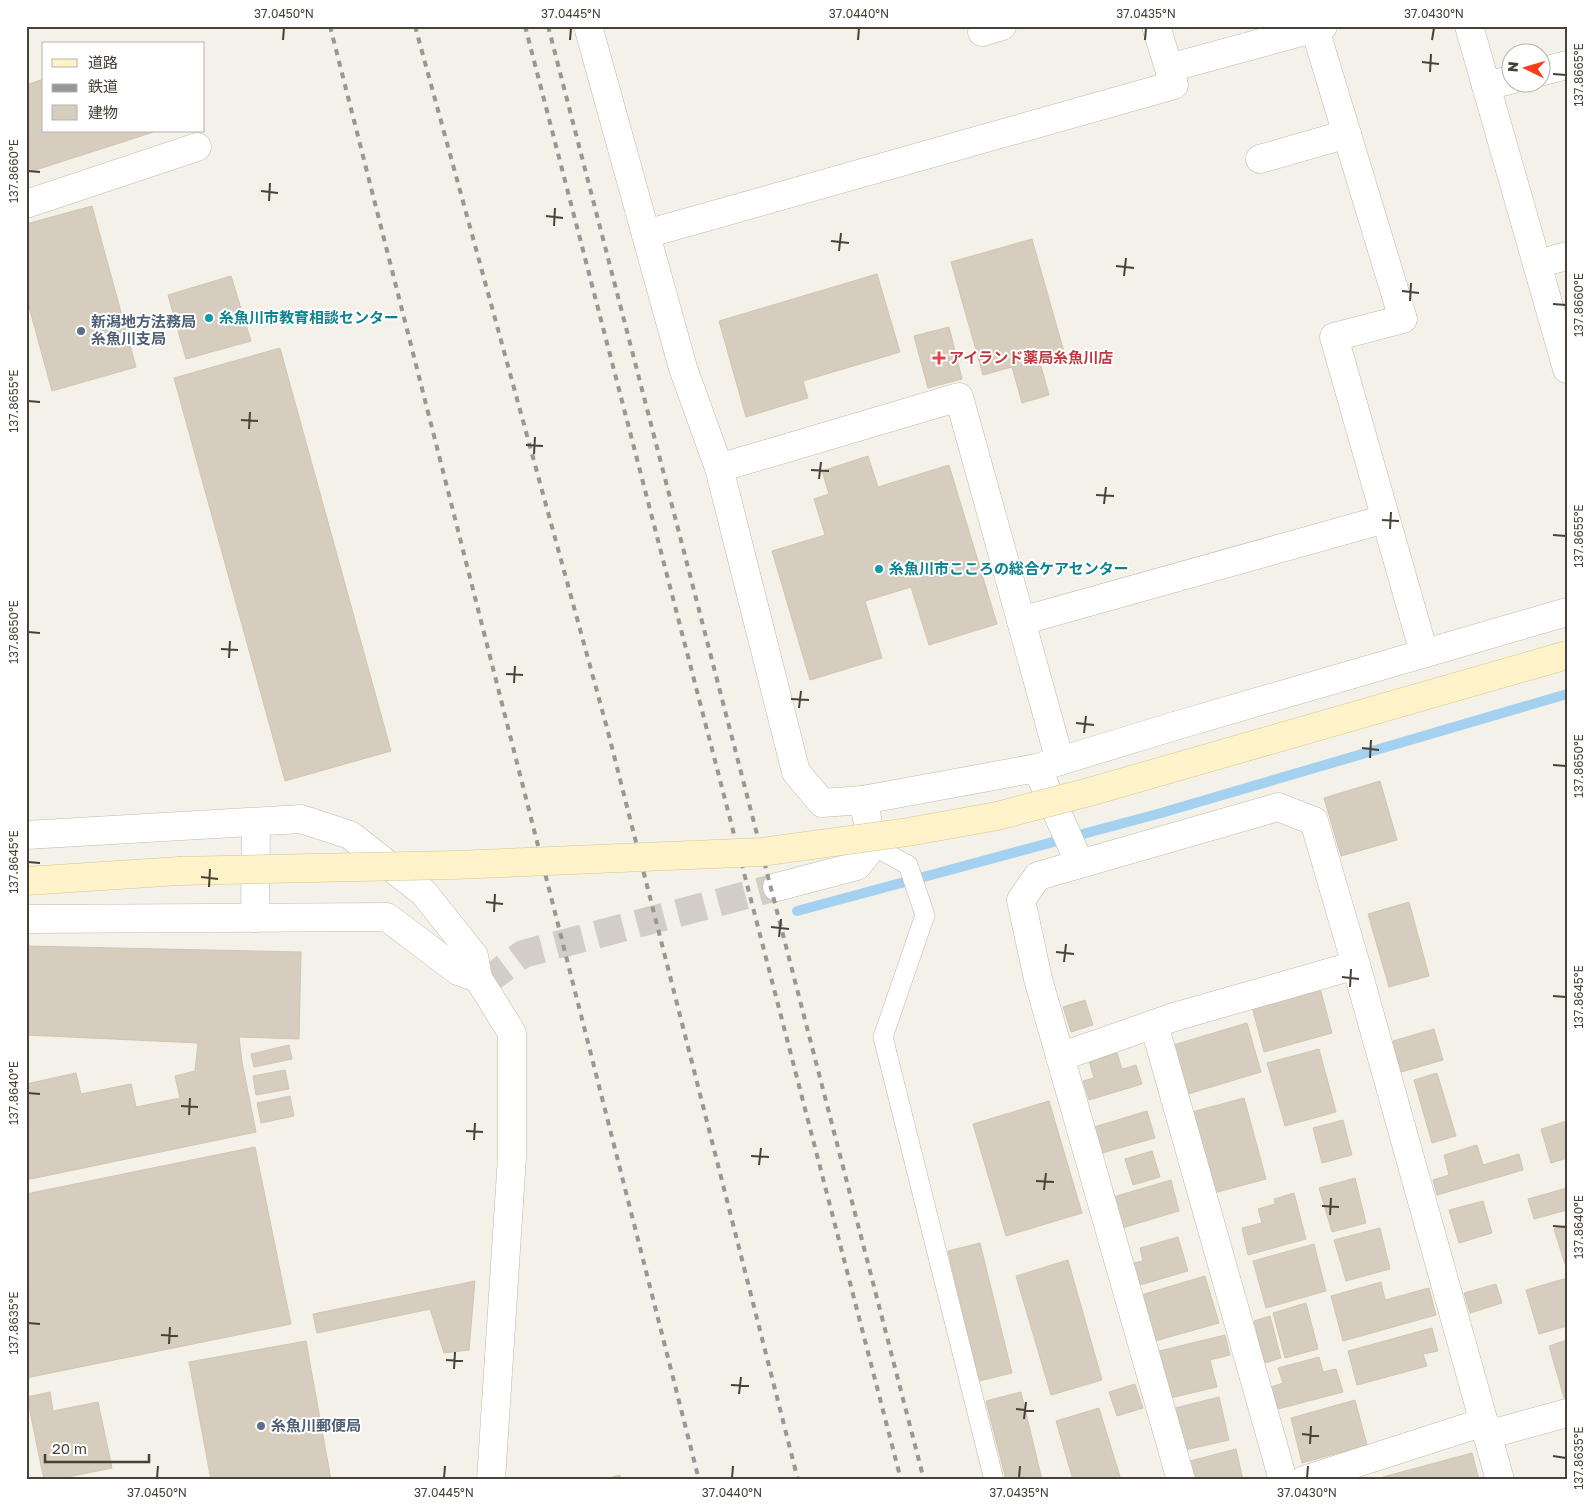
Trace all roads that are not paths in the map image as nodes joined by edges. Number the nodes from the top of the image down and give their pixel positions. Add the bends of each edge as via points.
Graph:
1 (588, 26) edge
2 (1156, 26) edge
3 (1469, 26) edge
4 (1319, 27) edge
5 (1567, 65) edge
6 (1169, 68) junction
7 (1550, 69) edge
8 (1499, 83) edge
9 (1347, 134) junction
10 (197, 148) dead end
11 (1260, 159) dead end
12 (26, 204) edge
13 (646, 234) junction
14 (1567, 256) edge
15 (1537, 264) junction
16 (1566, 363) edge
17 (719, 468) junction
18 (1385, 519) junction
19 (1567, 612) edge
20 (1021, 621) junction
21 (1424, 653) junction
22 (1567, 655) edge
23 (1048, 765) junction
24 (863, 800) junction
25 (256, 822) junction
26 (26, 835) edge
27 (873, 846) junction
28 (1080, 864) junction
29 (26, 881) edge
30 (776, 887) tunnel mouth
31 (255, 918) junction
32 (26, 919) edge
33 (1356, 965) junction
34 (478, 978) junction
35 (1154, 1024) junction
36 (1060, 1057) junction
37 (1567, 1413) edge
38 (1486, 1429) junction
39 (491, 1480) edge
40 (994, 1480) edge
41 (1182, 1480) edge
42 (1283, 1480) edge
43 (1304, 1480) edge
44 (1500, 1480) edge

1 - 13 street
2 - 6 street
3 - 8 street
4 - 6 street
4 - 9 street
5 - 7 street
6 - 13 street via 1174,85
8 - 15 street
9 - 11 street
9 - 18 street via 1403,319 1334,337
10 - 12 street
13 - 17 street via 683,368
14 - 15 street
15 - 16 street
17 - 20 street via 959,397
17 - 24 street via 796,772 822,803
18 - 20 street
18 - 21 street
19 - 21 street
20 - 23 street
21 - 23 street
22 - 29 street, bridge via 1089,792 997,816 908,832 762,852 454,865 179,871
23 - 24 street
23 - 28 street
24 - 27 street
25 - 26 street
25 - 31 street
25 - 34 street via 301,819 350,835 424,893 474,956
27 - 30 street via 856,866
27 - 40 lane via 908,865 925,915 883,1037
28 - 33 street via 1278,808 1314,821
28 - 36 street via 1038,876 1021,900 1038,979
31 - 32 street
31 - 34 street via 387,917 458,971
33 - 35 street
33 - 38 street
34 - 39 street via 512,1033 512,1157
35 - 36 street
35 - 42 street
36 - 41 street
37 - 38 street
38 - 43 street
38 - 44 street

